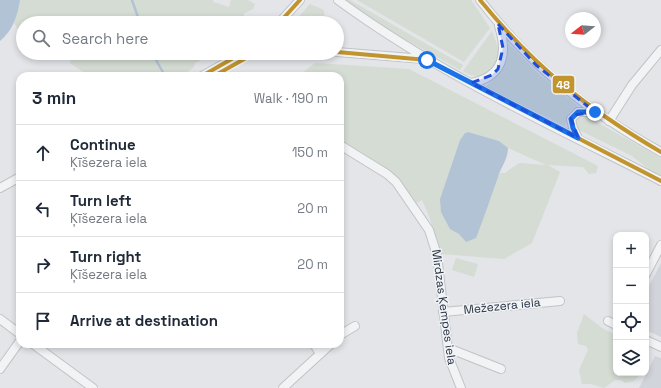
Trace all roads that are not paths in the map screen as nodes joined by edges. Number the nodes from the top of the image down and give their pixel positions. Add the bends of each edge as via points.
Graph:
1 (300, 0) edge
2 (338, 0) edge
3 (480, 0) edge
4 (285, 16) edge
5 (498, 24) junction
6 (661, 50) edge
7 (344, 53) edge
8 (231, 60) edge
9 (427, 60) junction
10 (209, 72) edge
11 (471, 83) junction
12 (595, 112) junction
13 (609, 121) junction
14 (578, 138) junction
15 (344, 147) edge
16 (661, 152) edge
17 (16, 179) edge
18 (661, 181) edge
19 (0, 188) edge
20 (661, 245) edge
21 (649, 268) edge
22 (560, 301) dead end
23 (443, 312) junction
24 (0, 319) edge
25 (355, 326) dead end
26 (16, 331) edge
27 (344, 333) edge
28 (649, 341) edge
29 (16, 346) edge
30 (661, 347) edge
31 (39, 348) edge
32 (316, 348) edge
33 (327, 348) edge
34 (448, 348) junction
35 (320, 354) junction
36 (0, 368) edge
37 (501, 369) dead end
38 (93, 388) edge
39 (283, 388) edge
40 (461, 388) edge

1 - 4 street
2 - 9 street
3 - 5 street
5 - 11 street via 503,48 498,69 487,78
5 - 12 street via 536,65
6 - 13 street via 632,85
7 - 9 street
8 - 10 street
9 - 11 street
11 - 14 street
12 - 13 street
12 - 14 street via 578,112 571,119
13 - 16 street
14 - 18 street
15 - 23 street, Mirdzas Ķempes iela via 387,174 403,191 424,222 436,248
17 - 19 street
20 - 21 street
22 - 23 street, Mežezera iela
23 - 34 street, Mirdzas Ķempes iela
24 - 26 street
25 - 27 street
28 - 30 street
29 - 36 street
31 - 38 street
32 - 35 street
33 - 35 street
34 - 37 street
34 - 40 street, Mirdzas Ķempes iela via 452,368
35 - 39 street

